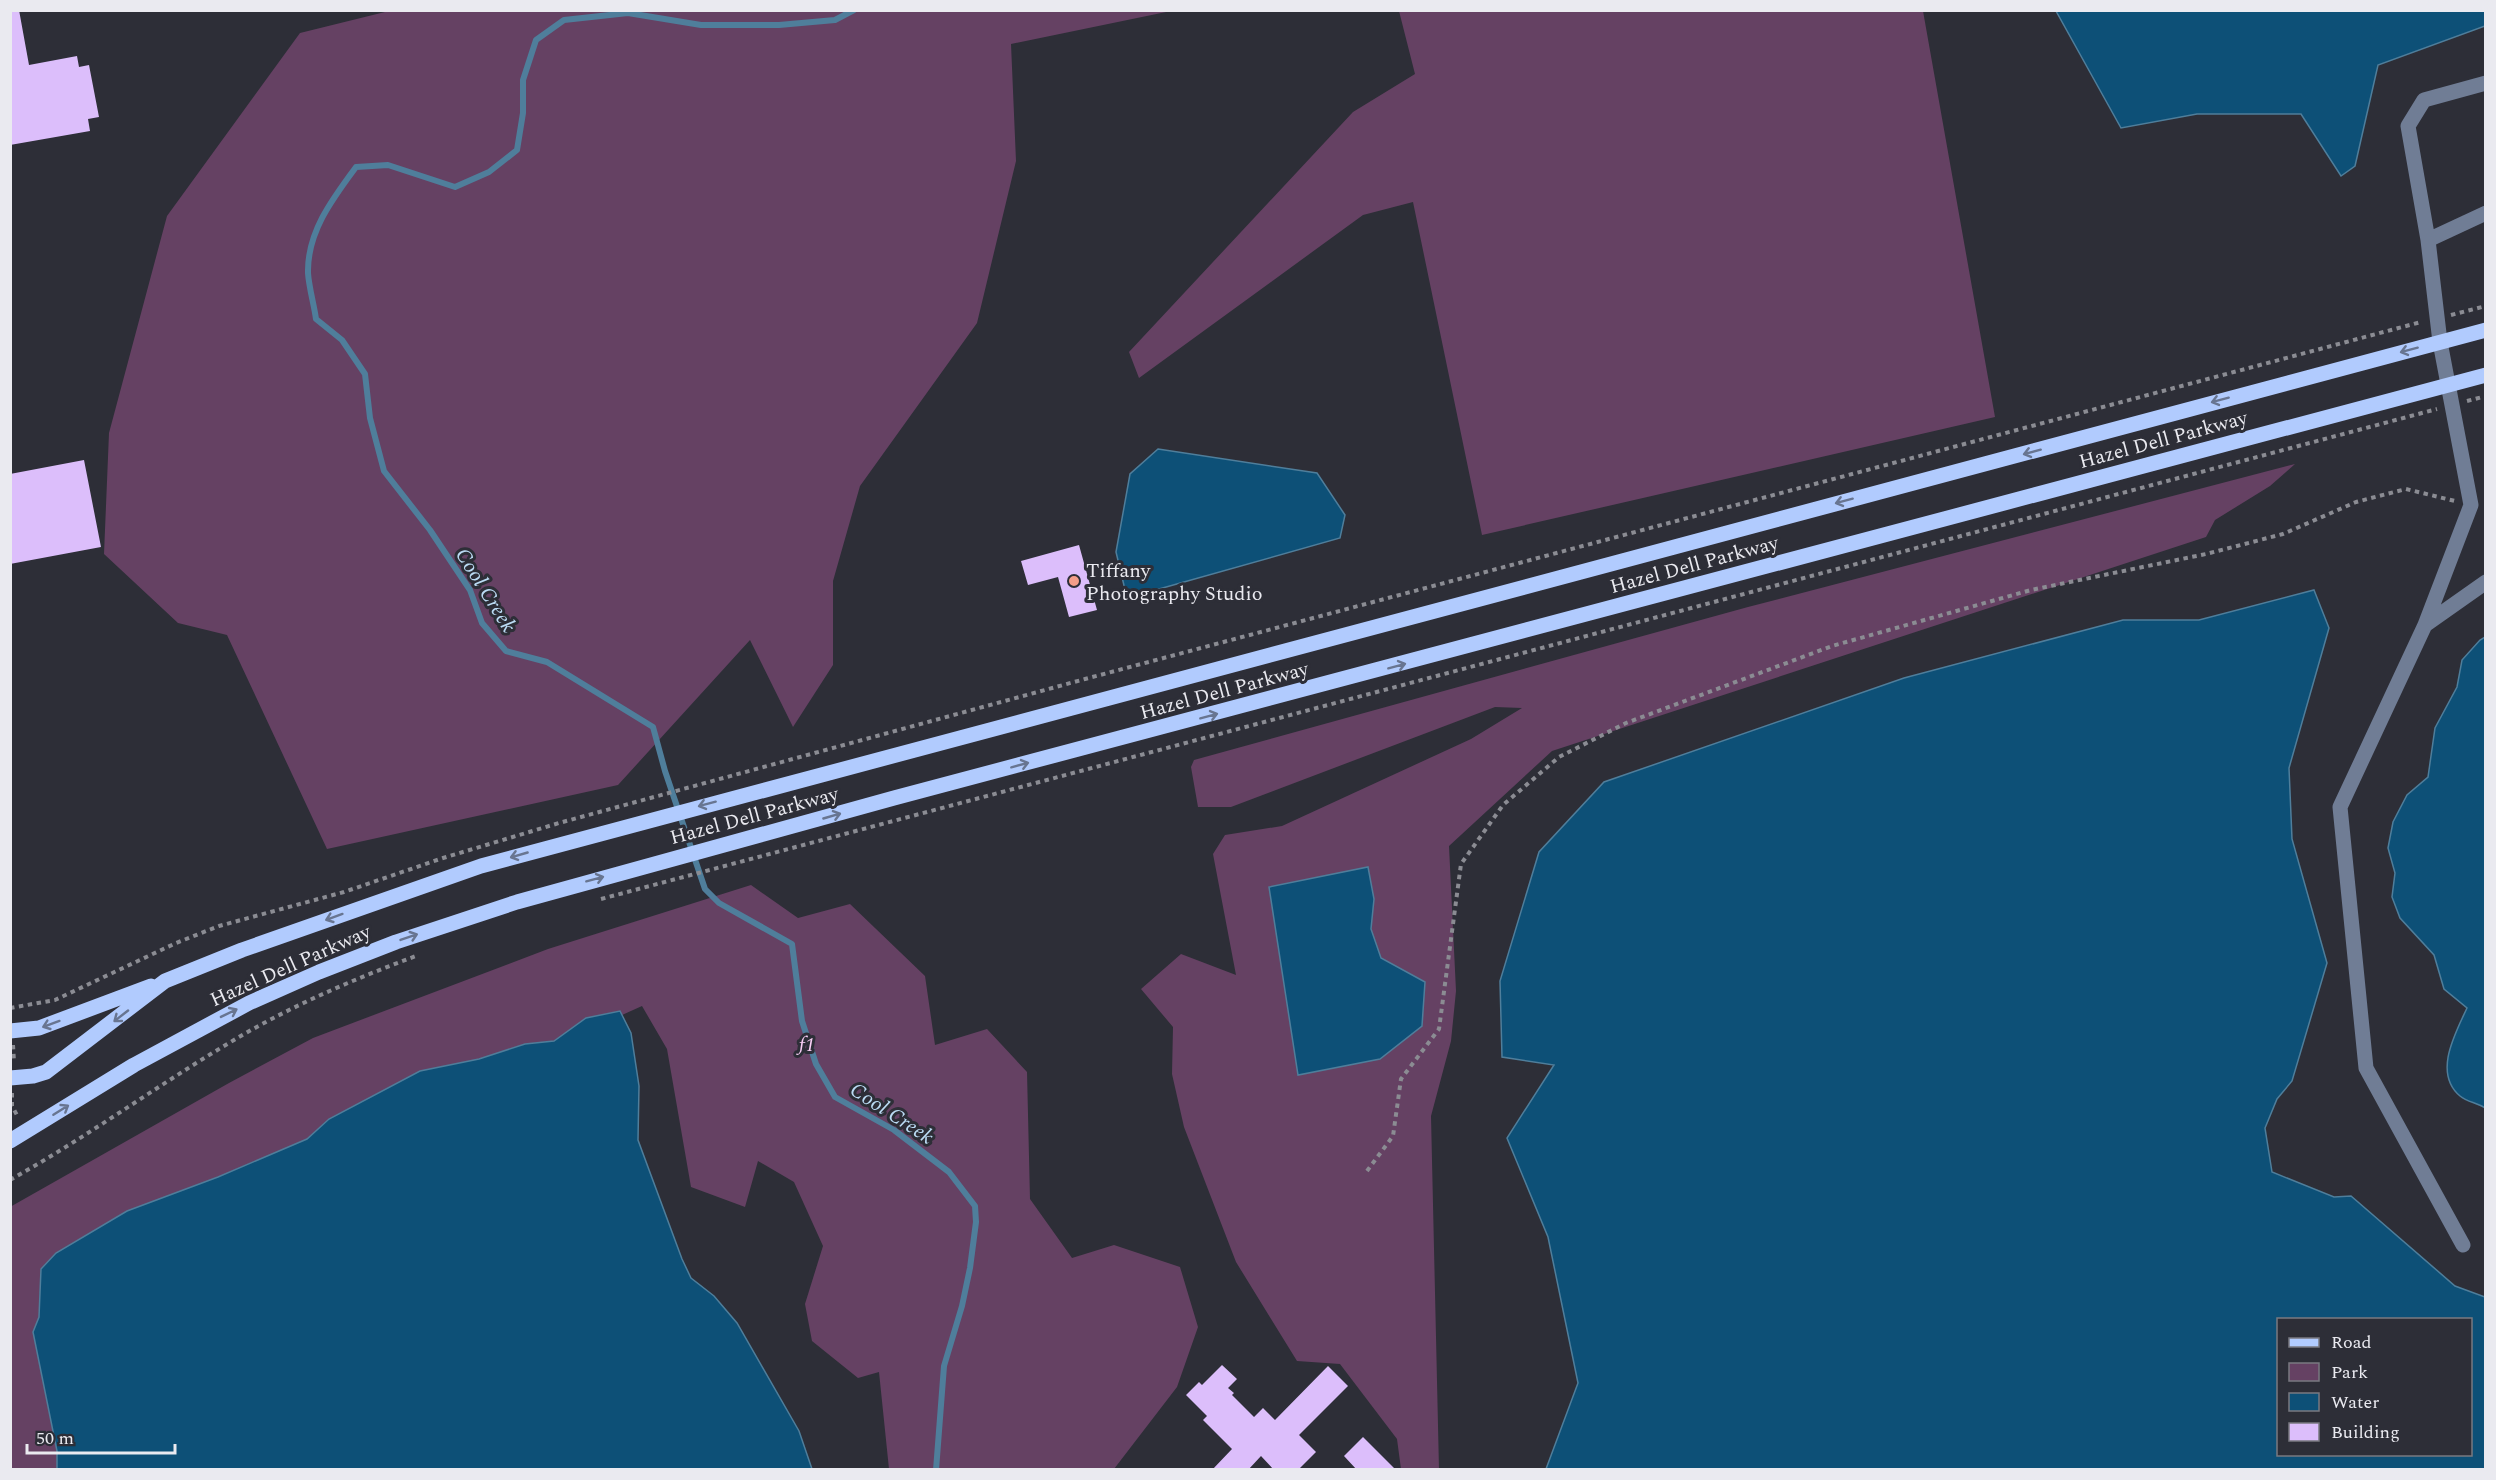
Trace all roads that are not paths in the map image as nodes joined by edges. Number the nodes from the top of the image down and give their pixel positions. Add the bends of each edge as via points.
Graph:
1 (2486, 83) edge
2 (2486, 213) edge
3 (2428, 240) junction
4 (2486, 330) edge
5 (2440, 342) junction
6 (2486, 375) edge
7 (2449, 384) junction
8 (2478, 502) edge
9 (2486, 582) edge
10 (2425, 625) junction
11 (165, 981) junction
12 (12, 1037) edge
13 (12, 1079) edge
14 (10, 1141) edge
15 (2463, 1245) dead end

1 - 3 lane via 2424,100 2408,126
2 - 3 lane
3 - 5 lane
4 - 5 main road, Hazel Dell Parkway
5 - 7 lane
5 -> 11 main road, Hazel Dell Parkway via 616,829 449,877
6 - 7 main road, Hazel Dell Parkway
7 - 8 lane
14 -> 7 main road, Hazel Dell Parkway via 215,1020 282,988 461,919 628,870
8 - 10 lane
9 - 10 lane
10 - 15 lane via 2340,807 2366,1068
11 -> 12 main road
11 -> 13 main road, Hazel Dell Parkway via 46,1072

